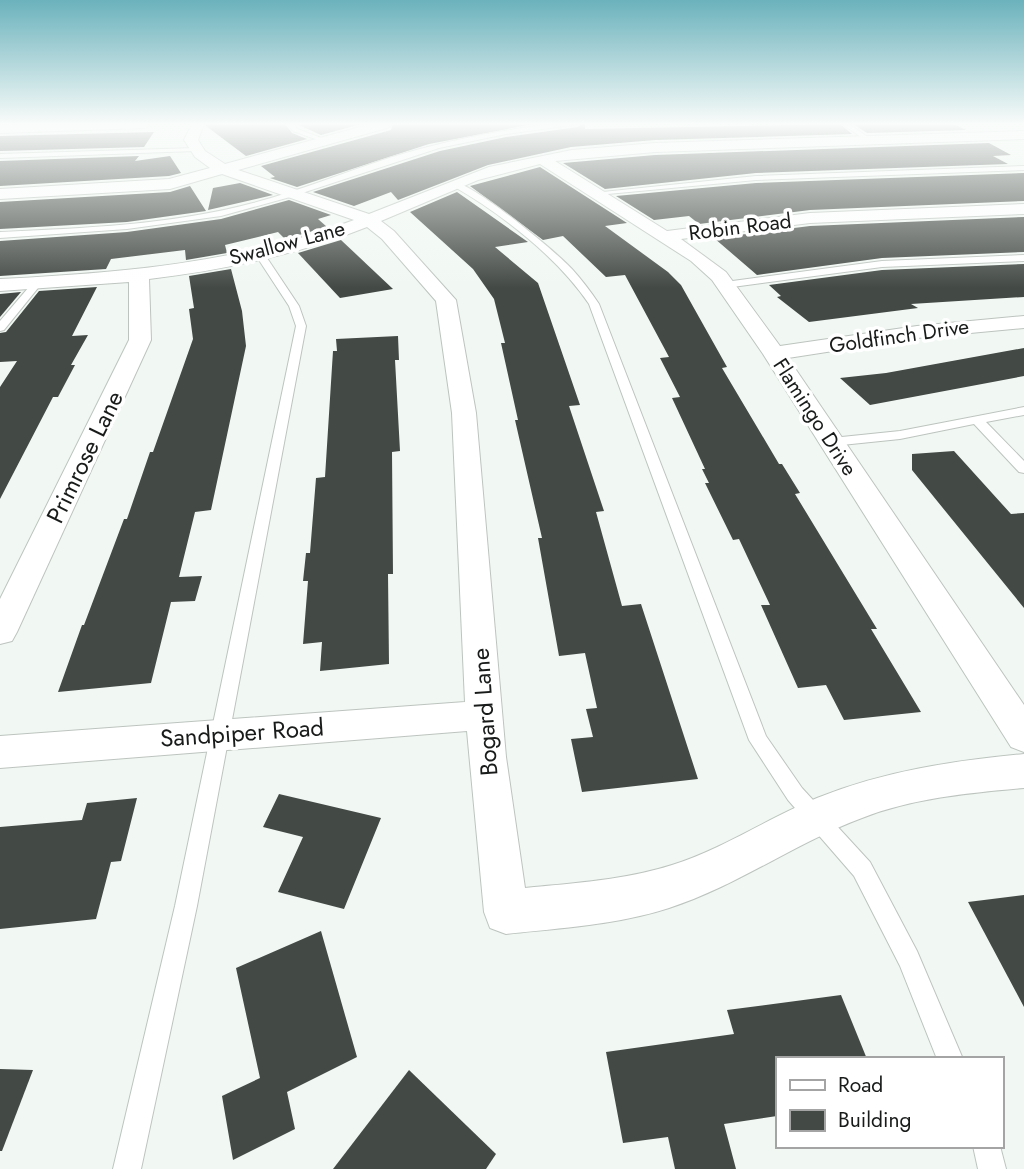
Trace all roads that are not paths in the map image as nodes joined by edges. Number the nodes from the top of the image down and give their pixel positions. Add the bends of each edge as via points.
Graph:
1 (191, 179) edge
2 (250, 179) edge
3 (337, 179) edge
4 (473, 179) edge
5 (574, 179) edge
6 (750, 179) edge
7 (456, 184) junction
8 (293, 193) junction
9 (597, 193) junction
10 (0, 194) edge
11 (1024, 209) edge
12 (367, 219) junction
13 (0, 235) edge
14 (665, 236) junction
15 (260, 254) junction
16 (1024, 258) edge
17 (139, 275) junction
18 (37, 283) junction
19 (0, 285) edge
20 (725, 285) junction
21 (1024, 322) edge
22 (0, 328) edge
23 (774, 354) junction
24 (1024, 411) edge
25 (977, 420) junction
26 (832, 442) junction
27 (1024, 469) edge
28 (0, 632) edge
29 (485, 715) junction
30 (218, 735) junction
31 (1024, 736) edge
32 (0, 752) edge
33 (1024, 771) edge
34 (817, 819) junction
35 (949, 1057) edge
36 (987, 1148) edge
37 (127, 1169) edge
38 (992, 1169) edge

1 - 10 street via 145,187
2 - 8 street, Bogard Lane
3 - 8 lane
4 - 7 street, Swallow Lane
5 - 9 street, Flamingo Drive
6 - 9 lane
7 - 12 street, Swallow Lane
7 - 34 lane via 565,267 594,304 758,740
8 - 12 street, Bogard Lane
8 - 13 lane via 161,224
9 - 14 street, Flamingo Drive
11 - 14 street, Robin Road via 810,218
12 - 15 street, Swallow Lane
12 - 29 street, Bogard Lane via 426,275 446,300 450,313 464,413
14 - 20 street, Flamingo Drive via 697,257
15 - 17 street, Swallow Lane
15 - 30 lane via 294,306 301,326
16 - 20 lane via 882,264
17 - 18 street, Swallow Lane
17 - 28 street, Primrose Lane via 140,340
18 - 19 street, Swallow Lane
18 - 22 lane
20 - 23 street, Flamingo Drive
21 - 23 street, Goldfinch Drive via 917,332
23 - 26 street, Flamingo Drive
24 - 25 lane
25 - 26 lane
25 - 27 lane
26 - 31 street, Flamingo Drive
29 - 30 street, Sandpiper Road
29 - 34 street, Bogard Lane via 506,912 604,902 670,886
30 - 32 street, Sandpiper Road
30 - 37 lane via 186,906
33 - 34 street, Bogard Lane via 936,779 852,803
34 - 35 lane via 862,869 909,959
36 - 38 lane

